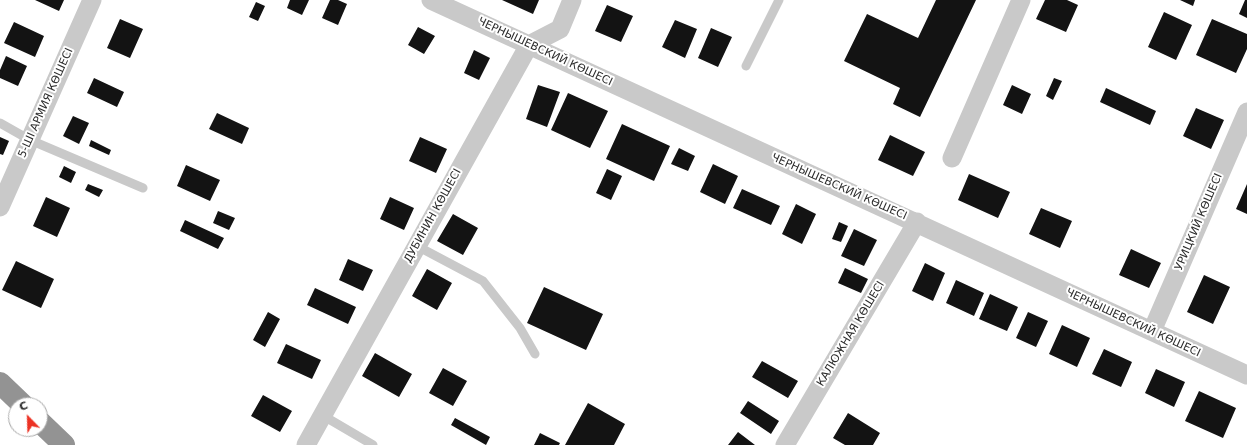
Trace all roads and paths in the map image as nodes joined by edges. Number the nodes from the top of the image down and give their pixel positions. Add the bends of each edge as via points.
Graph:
1 (92, 0) edge
2 (431, 0) edge
3 (572, 0) edge
4 (779, 0) edge
5 (1021, 0) edge
6 (529, 45) junction
7 (746, 66) dead end
8 (1247, 112) edge
9 (0, 123) edge
10 (30, 140) junction
11 (952, 158) dead end
12 (143, 188) dead end
13 (0, 207) edge
14 (917, 222) junction
15 (417, 246) junction
16 (1152, 331) junction
17 (535, 354) dead end
18 (1247, 375) edge
19 (0, 383) edge
20 (15, 397) edge
21 (322, 415) junction
22 (48, 430) edge
23 (64, 445) edge
24 (306, 445) edge
25 (373, 445) edge
26 (785, 445) edge

1 - 10 street, 5-ШІ АРМИЯ КӨШЕСІ
2 - 6 street, ЧЕРНЫШЕВСКИЙ КӨШЕСІ
3 - 6 street via 560,29
4 - 7 lane
5 - 11 street
6 - 14 street, ЧЕРНЫШЕВСКИЙ КӨШЕСІ
6 - 15 street, ДУБИНИН КӨШЕСІ
8 - 16 street, УРИЦКИЙ КӨШЕСІ
9 - 10 lane
10 - 12 lane
10 - 13 street, 5-ШІ АРМИЯ КӨШЕСІ
14 - 16 street, ЧЕРНЫШЕВСКИЙ КӨШЕСІ
14 - 26 street, КАЛЮЖНАЯ КӨШЕСІ
15 - 17 lane via 483,281 520,328
15 - 21 street, ДУБИНИН КӨШЕСІ
16 - 18 street, ЧЕРНЫШЕВСКИЙ КӨШЕСІ
19 - 20 highway
21 - 24 street, ДУБИНИН КӨШЕСІ
21 - 25 lane
22 - 23 highway

